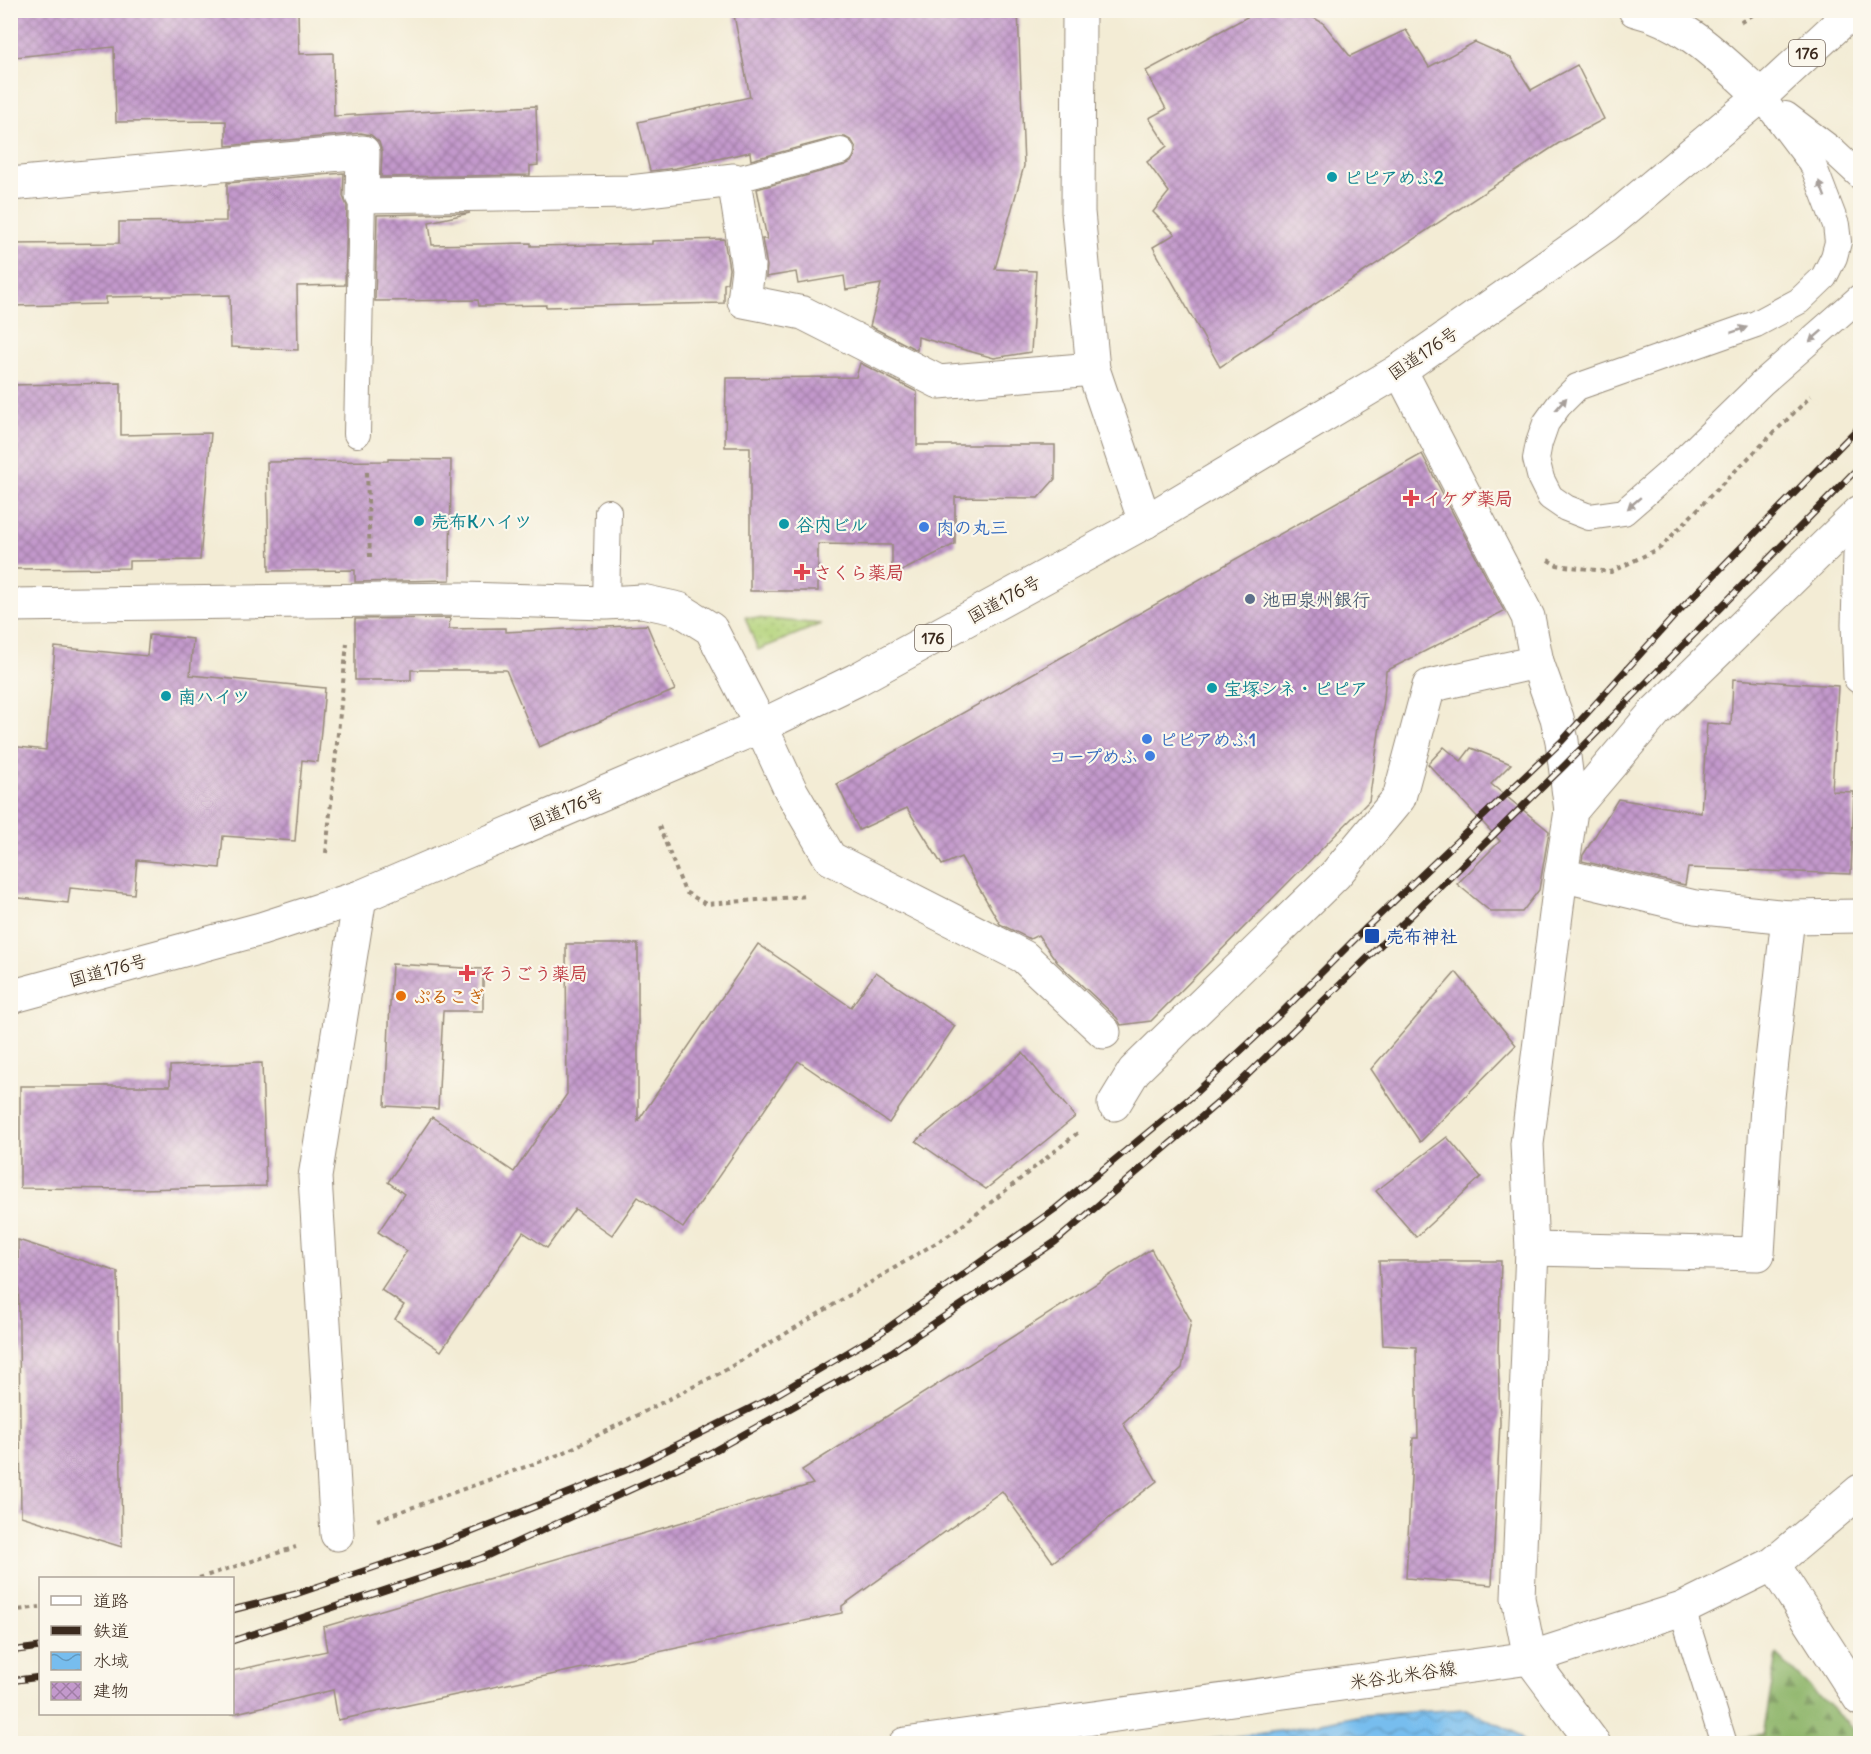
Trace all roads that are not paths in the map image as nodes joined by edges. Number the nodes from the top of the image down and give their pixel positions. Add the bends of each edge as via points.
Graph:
1 (1079, 10) edge
2 (1635, 10) edge
3 (1854, 10) edge
4 (1761, 96) junction
5 (841, 151) dead end
6 (1860, 176) edge
7 (734, 180) junction
8 (10, 184) edge
9 (362, 196) junction
10 (1860, 297) edge
11 (1093, 369) junction
12 (1400, 370) junction
13 (357, 434) road end
14 (608, 512) dead end
15 (1860, 512) edge
16 (1145, 522) junction
17 (1860, 555) edge
18 (606, 603) junction
19 (10, 605) edge
20 (1537, 662) junction
21 (1860, 676) edge
22 (761, 726) junction
23 (1571, 811) junction
24 (1561, 875) junction
25 (360, 897) junction
26 (1860, 915) edge
27 (1788, 917) junction
28 (10, 997) edge
29 (1104, 1032) dead end
30 (1114, 1104) road end
31 (1532, 1249) junction
32 (1860, 1491) edge
33 (337, 1534) road end
34 (1773, 1564) junction
35 (1682, 1609) junction
36 (1530, 1658) junction
37 (1860, 1699) edge
38 (905, 1743) edge
39 (1594, 1743) edge
40 (1724, 1743) edge

1 - 11 main road via 1078,212
2 - 4 main road via 1681,28
3 - 4 main road, 国道176号 / 176
4 - 6 lane
10 -> 4 lane via 1624,512 1589,516 1550,497 1536,459 1539,443 1546,423 1576,387 1756,324 1799,301 1824,277 1838,242 1836,225 1814,165
4 - 12 main road, 国道176号 / 176 via 1605,226
5 - 7 lane
7 - 9 main road via 630,192
7 - 11 main road via 748,269 744,301 803,313 939,382
8 - 9 main road via 363,152
9 - 13 lane
11 - 16 main road
12 - 16 main road, 国道176号 / 176
12 - 20 main road via 1528,617
14 - 18 lane
15 - 23 main road via 1655,712
16 - 22 main road, 国道176号 / 176 via 856,680
17 - 21 main road
18 - 19 main road via 463,599
18 - 22 main road via 642,601 679,609 711,629
20 - 23 main road via 1557,718
20 - 30 main road via 1429,686 1399,798 1335,875 1134,1071
22 - 25 main road, 国道176号 / 176
22 - 29 main road via 790,789 830,858 1024,957
23 - 24 main road
24 - 27 main road via 1695,907
24 - 31 main road via 1527,1144
25 - 28 main road, 国道176号 / 176 via 261,929
25 - 33 main road via 315,1177
26 - 27 main road
27 - 31 main road via 1767,1106 1758,1254
31 - 36 main road via 1518,1598
32 - 34 main road, 米谷北米谷線
34 - 35 main road, 米谷北米谷線
34 - 37 main road
35 - 36 main road, 米谷北米谷線
35 - 40 lane
36 - 38 main road, 米谷北米谷線
36 - 39 main road

